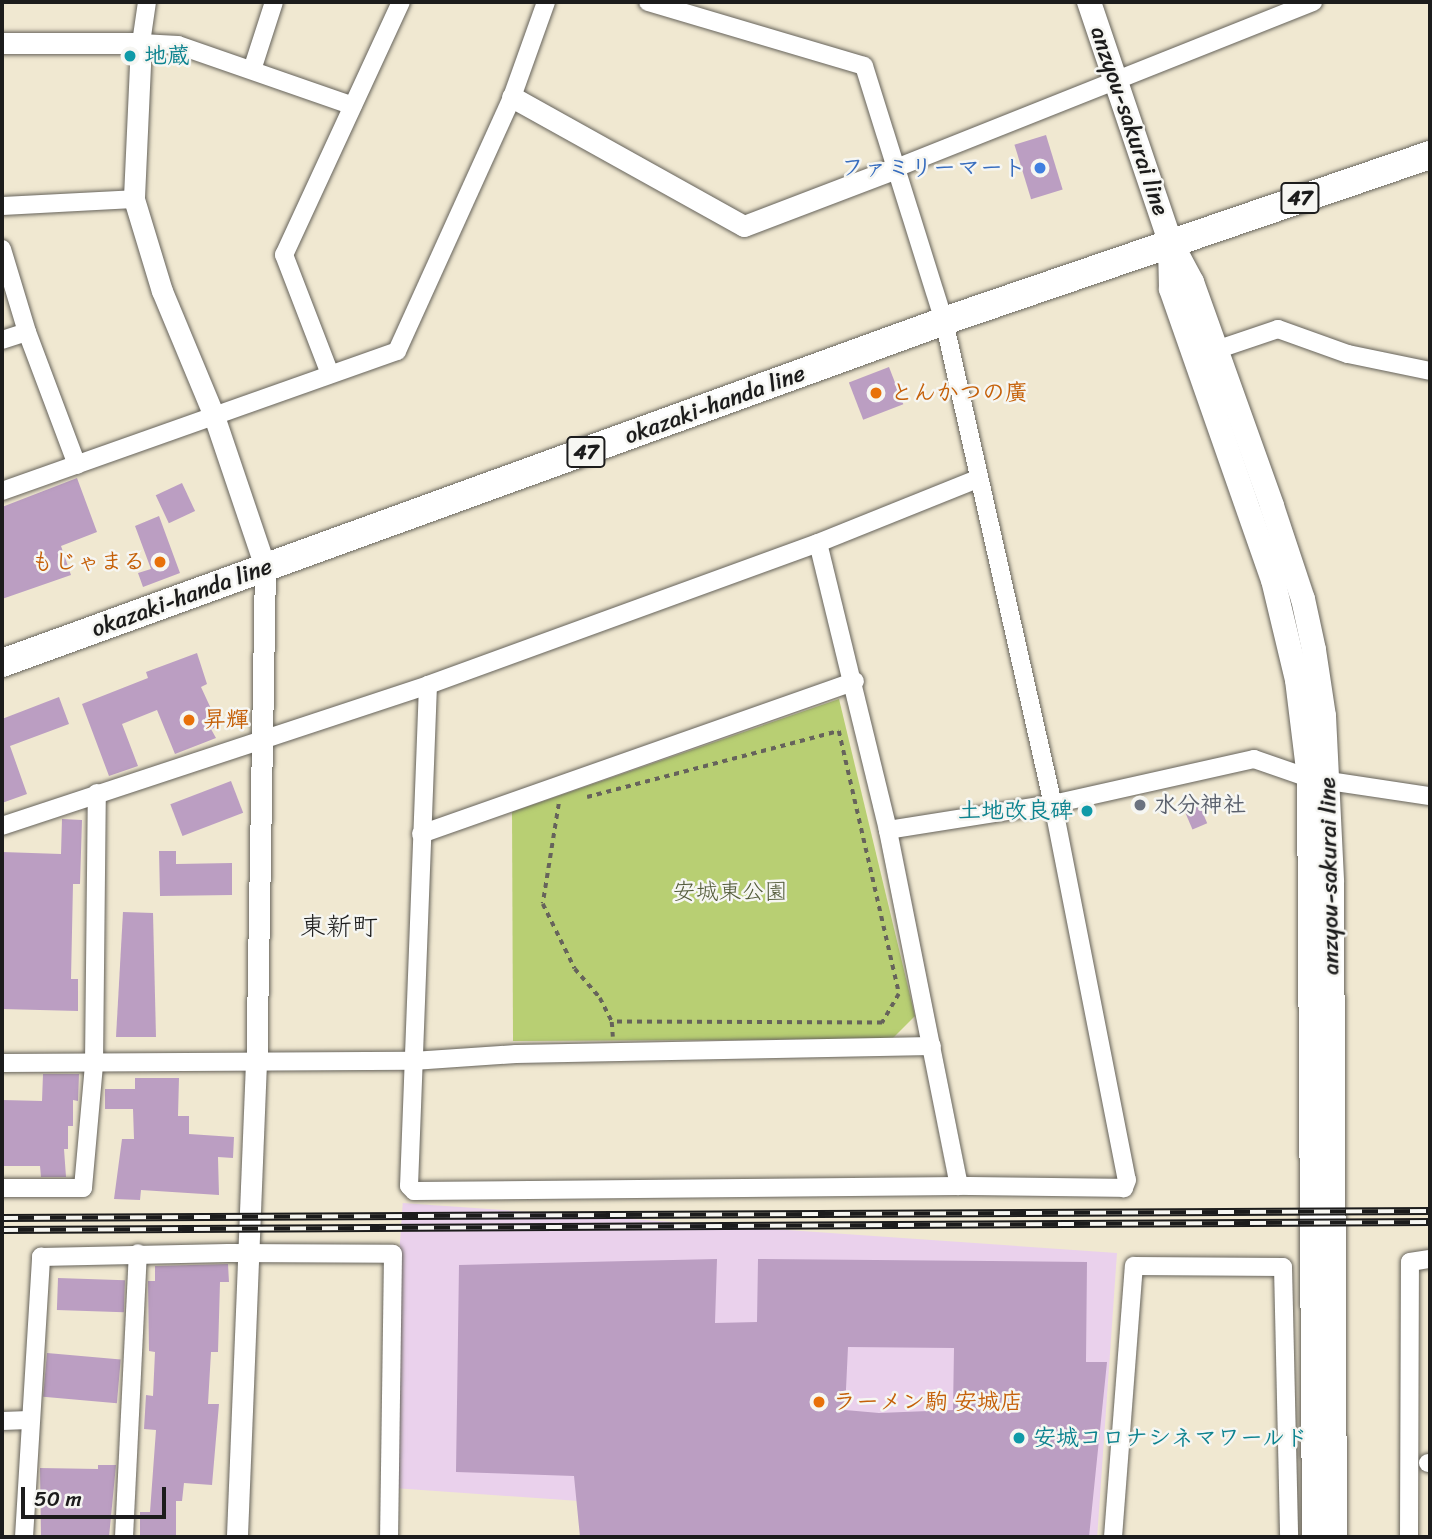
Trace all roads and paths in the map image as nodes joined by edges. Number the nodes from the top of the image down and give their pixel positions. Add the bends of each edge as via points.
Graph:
1 (147, 2) edge
2 (274, 2) edge
3 (401, 2) edge
4 (546, 2) edge
5 (648, 2) edge
6 (1089, 2) edge
7 (1313, 2) edge
8 (2, 43) edge
9 (141, 43) junction
10 (252, 70) junction
11 (1114, 82) junction
12 (512, 97) junction
13 (353, 106) junction
14 (1430, 155) edge
15 (896, 168) junction
16 (134, 199) junction
17 (2, 206) edge
18 (1170, 241) junction
19 (2, 249) edge
20 (944, 321) junction
21 (27, 332) junction
22 (2, 340) edge
23 (1205, 354) junction
24 (1430, 371) edge
25 (330, 374) junction
26 (215, 416) junction
27 (77, 465) junction
28 (977, 479) junction
29 (2, 491) edge
30 (818, 543) junction
31 (265, 567) junction
32 (2, 663) edge
33 (855, 681) junction
34 (428, 685) junction
35 (265, 741) junction
36 (1319, 780) junction
37 (556, 785) junction
38 (97, 793) junction
39 (1430, 796) edge
40 (585, 797) dead end
41 (572, 801) dead end
42 (559, 804) junction
43 (1054, 804) junction
44 (2, 826) edge
45 (888, 830) junction
46 (421, 834) junction
47 (612, 1022) junction
48 (932, 1046) junction
49 (613, 1054) junction
50 (413, 1061) junction
51 (256, 1062) junction
52 (2, 1063) edge
53 (94, 1064) junction
54 (959, 1186) junction
55 (2, 1188) edge
56 (138, 1254) junction
57 (248, 1256) junction
58 (1430, 1259) edge
59 (29, 1420) junction
60 (2, 1421) edge
61 (24, 1537) edge
62 (124, 1537) edge
63 (237, 1537) edge
64 (389, 1537) edge
65 (1113, 1537) edge
66 (1289, 1537) edge
67 (1314, 1537) edge
68 (1335, 1537) edge
69 (1409, 1537) edge

1 - 9 street
2 - 10 street
3 - 13 street
4 - 12 street
5 - 15 street via 864,66
6 - 11 main road, anzyou-sakurai line
7 - 11 street
8 - 9 street
9 - 10 street via 178,45
9 - 16 street
10 - 13 street
11 - 15 street
11 - 18 main road, anzyou-sakurai line
12 - 15 street via 744,226
12 - 25 street via 397,351
13 - 25 street via 284,255
14 - 18 main road, okazaki-handa line / 47
15 - 20 street
16 - 17 street
16 - 26 street via 162,291
18 - 20 main road, okazaki-handa line / 47 via 1109,267
18 - 23 main road, anzyou-sakurai line via 1171,289
19 - 21 street
20 - 28 street
20 - 31 main road, okazaki-handa line / 47
21 - 22 street
21 - 27 street
23 - 24 street via 1278,329 1348,354
23 - 36 main road, anzyou-sakurai line via 1273,580
25 - 26 street
26 - 27 street
26 - 31 street
27 - 29 street
28 - 30 street
28 - 43 street
30 - 33 street
30 - 34 street
31 - 32 main road, okazaki-handa line / 47
31 - 35 street
33 - 37 street
33 - 45 street
34 - 35 street
34 - 46 street
35 - 38 street
35 - 51 street
36 - 39 street
36 - 43 street via 1254,758
36 - 67 main road, anzyou-sakurai line
36 - 68 main road, anzyou-sakurai line
37 - 42 path
37 - 46 street
38 - 44 street
38 - 53 street
40 - 47 path via 839,731 899,995 882,1023
41 - 42 path
42 - 47 path via 542,904 575,969 600,998
43 - 45 street
43 - 54 street via 1127,1180 1124,1188
45 - 48 street
46 - 50 street
47 - 49 path
48 - 49 street
48 - 54 street
49 - 50 street
50 - 51 street
50 - 54 street via 409,1186 420,1194
51 - 53 street
51 - 57 street
52 - 53 street
53 - 55 street via 83,1188
56 - 57 street
56 - 59 street via 41,1257
56 - 62 street
57 - 63 street
57 - 64 street via 393,1254
58 - 69 street via 1410,1262
59 - 60 street
59 - 61 street
65 - 66 street via 1134,1266 1283,1267

